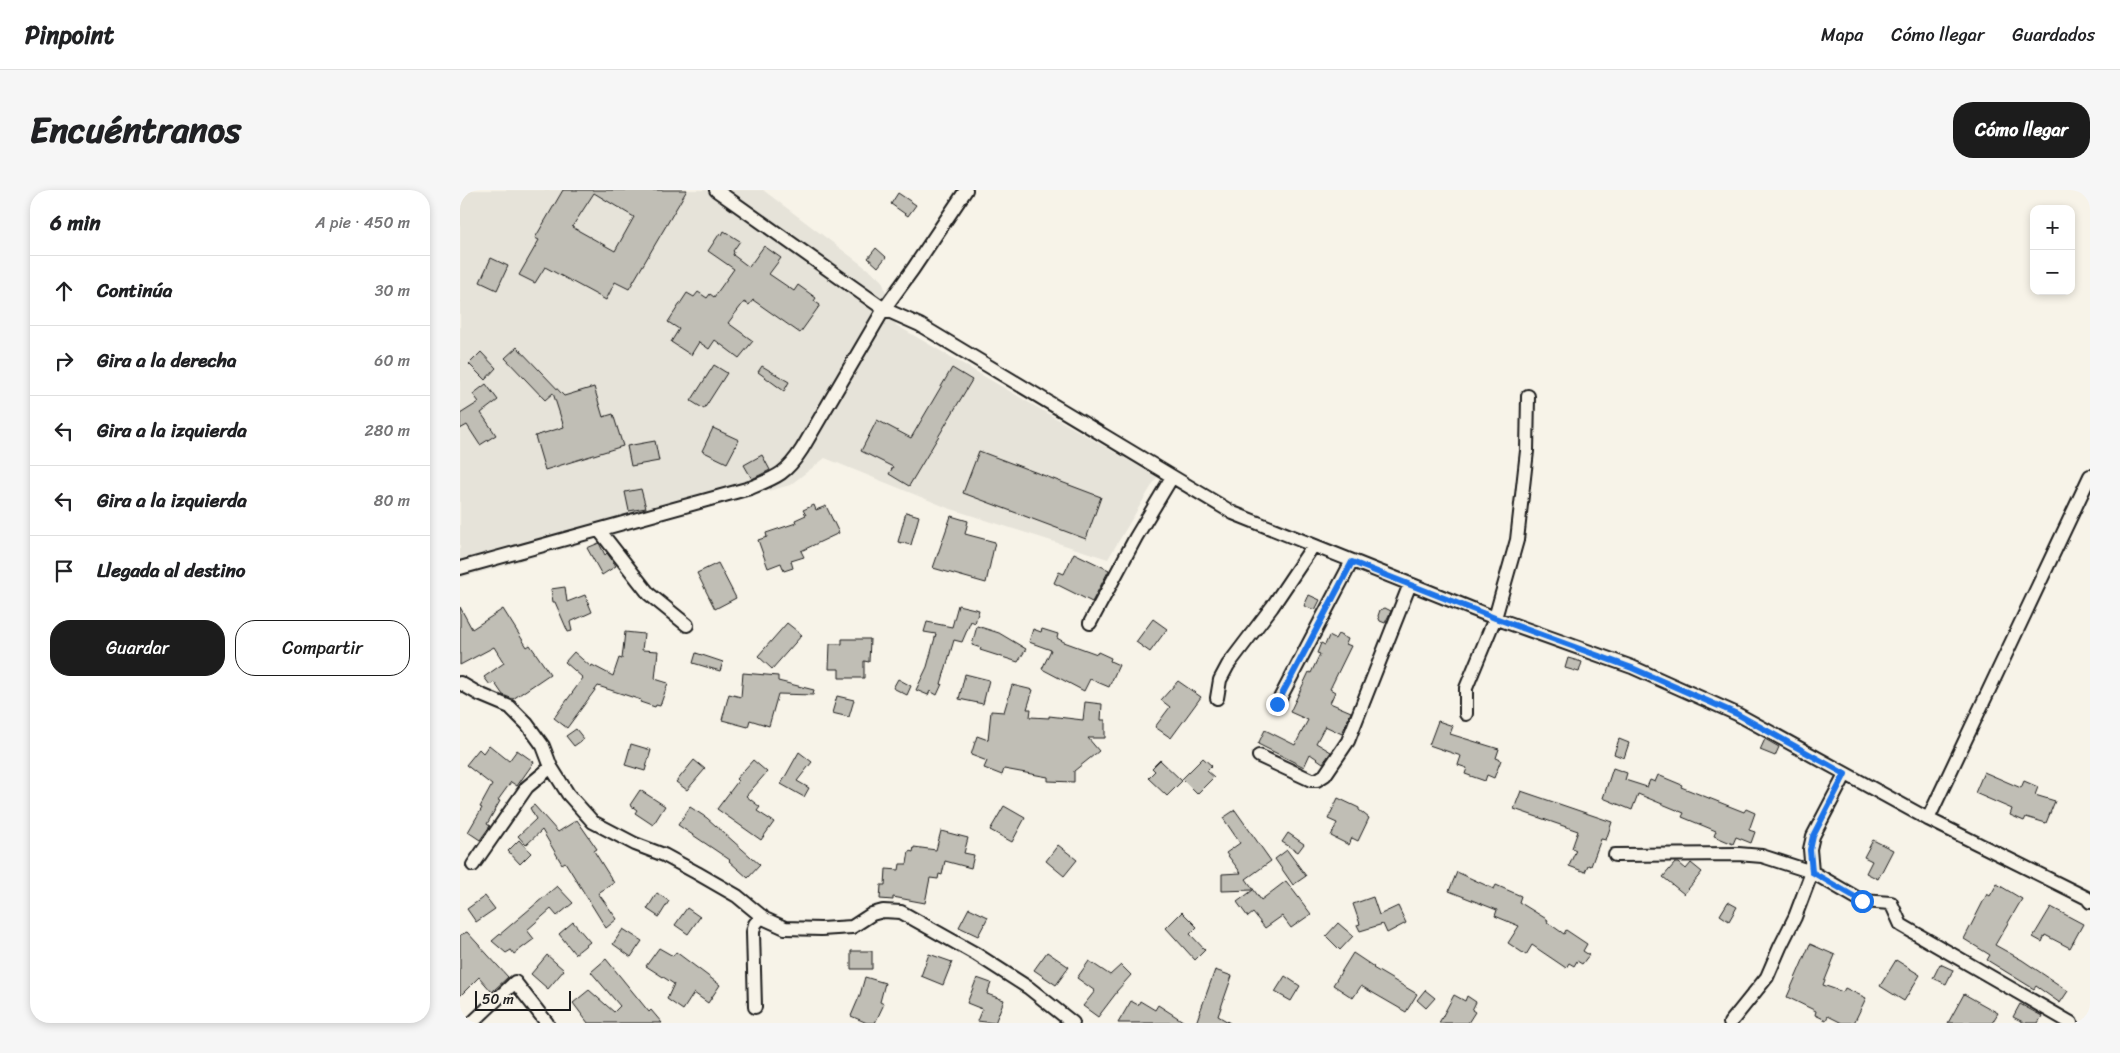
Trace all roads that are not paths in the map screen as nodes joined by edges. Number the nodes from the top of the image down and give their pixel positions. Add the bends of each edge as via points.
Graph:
1 (716, 190) edge
2 (966, 190) edge
3 (884, 309) junction
4 (1528, 396) dead end
5 (2090, 476) edge
6 (1172, 477) junction
7 (599, 530) junction
8 (1313, 546) junction
9 (1352, 562) junction
10 (460, 568) edge
11 (1410, 584) junction
12 (1495, 618) junction
13 (1090, 623) dead end
14 (687, 624) dead end
15 (460, 683) edge
16 (1217, 698) dead end
17 (1277, 704) dead end
18 (1466, 714) dead end
19 (1259, 756) dead end
20 (551, 767) junction
21 (1845, 774) junction
22 (1928, 819) junction
23 (1615, 855) dead end
24 (473, 865) dead end
25 (1812, 872) junction
26 (2090, 902) edge
27 (762, 916) junction
28 (755, 1007) dead end
29 (472, 1023) edge
30 (547, 1023) edge
31 (1072, 1023) edge
32 (1730, 1023) edge
33 (2071, 1023) edge

1 - 3 street
2 - 3 street
3 - 6 street via 920,325
3 - 7 street via 790,467 750,488
4 - 12 street via 1527,452 1517,540
5 - 22 street
6 - 8 street via 1233,513
6 - 13 street
7 - 10 street
7 - 14 street via 649,594
8 - 9 street
8 - 16 street via 1228,665 1220,680
9 - 11 street
9 - 17 street
11 - 12 street
11 - 19 street via 1348,741 1325,775 1311,780
12 - 18 street via 1466,688
12 - 21 street via 1632,668 1728,710
15 - 20 street via 510,706 538,739
20 - 24 street via 527,787
20 - 27 street via 568,794 593,822 664,855 737,896
21 - 22 street
21 - 25 street via 1813,836 1810,850
22 - 26 street
23 - 25 street via 1762,856
25 - 32 street via 1767,977
25 - 33 street via 1862,901 1891,903 1901,925
27 - 28 street via 753,932
27 - 31 street via 785,928 822,929 852,927 883,911 901,912 1029,988
29 - 30 street via 515,982

